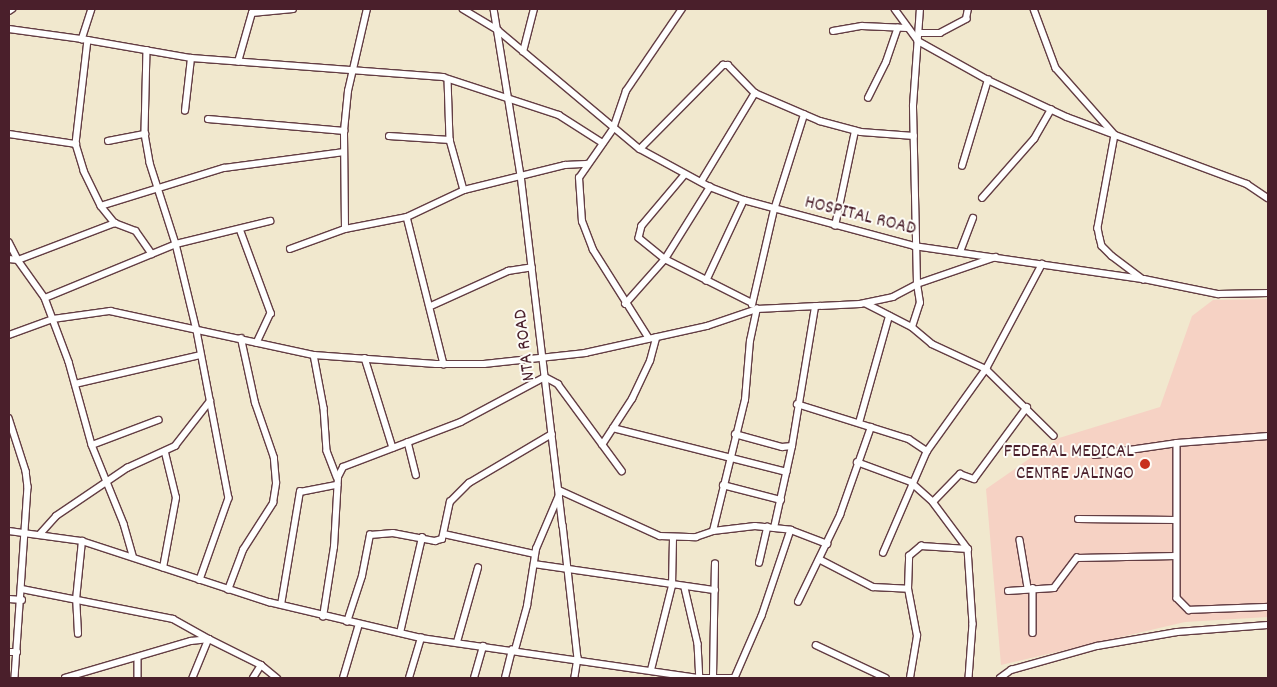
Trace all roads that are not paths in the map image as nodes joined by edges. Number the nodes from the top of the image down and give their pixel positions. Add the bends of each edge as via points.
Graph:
1 (12, 9) edge
2 (92, 9) edge
3 (292, 9) edge
4 (367, 9) edge
5 (463, 9) edge
6 (494, 9) edge
7 (534, 9) edge
8 (682, 9) edge
9 (894, 9) edge
10 (920, 9) edge
11 (968, 9) edge
12 (1034, 9) edge
13 (9, 11) edge
14 (898, 28) junction
15 (907, 28) junction
16 (9, 29) edge
17 (498, 30) junction
18 (833, 31) dead end
19 (920, 33) junction
20 (85, 39) junction
21 (918, 41) junction
22 (147, 50) junction
23 (523, 52) junction
24 (191, 58) junction
25 (238, 62) junction
26 (353, 69) junction
27 (448, 79) junction
28 (988, 80) junction
29 (755, 93) junction
30 (868, 98) dead end
31 (509, 100) junction
32 (1052, 110) junction
33 (185, 111) dead end
34 (804, 114) junction
35 (208, 119) dead end
36 (613, 129) junction
37 (344, 131) junction
38 (855, 131) junction
39 (9, 134) edge
40 (146, 134) junction
41 (1115, 135) junction
42 (388, 136) dead end
43 (914, 136) junction
44 (450, 140) junction
45 (108, 141) dead end
46 (603, 143) junction
47 (76, 144) junction
48 (640, 149) junction
49 (344, 152) junction
50 (586, 164) junction
51 (962, 166) dead end
52 (521, 175) junction
53 (686, 175) junction
54 (701, 182) junction
55 (710, 187) junction
56 (159, 188) junction
57 (464, 190) junction
58 (982, 198) dead end
59 (1268, 198) edge
60 (744, 200) junction
61 (101, 206) junction
62 (774, 210) junction
63 (407, 217) junction
64 (973, 218) dead end
65 (270, 221) dead end
66 (115, 223) junction
67 (834, 226) junction
68 (240, 229) junction
69 (345, 229) junction
70 (9, 242) edge
71 (176, 244) junction
72 (914, 246) junction
73 (290, 249) dead end
74 (960, 252) junction
75 (152, 254) junction
76 (996, 257) junction
77 (665, 258) junction
78 (9, 259) edge
79 (18, 260) junction
80 (1042, 264) junction
81 (532, 267) junction
82 (1144, 279) junction
83 (706, 281) junction
84 (917, 284) junction
85 (1268, 293) edge
86 (45, 298) junction
87 (752, 303) junction
88 (864, 303) junction
89 (625, 304) junction
90 (431, 306) junction
91 (815, 307) junction
92 (757, 310) junction
93 (750, 312) junction
94 (889, 316) junction
95 (53, 319) junction
96 (912, 327) junction
97 (196, 331) junction
98 (9, 334) edge
99 (656, 338) junction
100 (241, 339) junction
101 (649, 339) junction
102 (257, 343) junction
103 (314, 354) junction
104 (201, 355) junction
105 (365, 358) junction
106 (542, 358) junction
107 (444, 364) junction
108 (986, 368) junction
109 (545, 377) junction
110 (75, 384) junction
111 (210, 401) junction
112 (797, 404) junction
113 (1027, 407) junction
114 (9, 418) edge
115 (158, 420) dead end
116 (859, 423) junction
117 (871, 427) junction
118 (613, 428) junction
119 (552, 434) junction
120 (735, 434) junction
121 (1054, 436) dead end
122 (1268, 436) edge
123 (408, 442) junction
124 (1177, 444) junction
125 (92, 445) junction
126 (602, 445) junction
127 (792, 446) junction
128 (393, 448) junction
129 (927, 451) junction
130 (165, 453) junction
131 (1095, 455) dead end
132 (730, 456) junction
133 (857, 462) junction
134 (622, 470) dead end
135 (787, 472) junction
136 (416, 475) dead end
137 (338, 477) junction
138 (108, 482) junction
139 (911, 482) junction
140 (337, 485) junction
141 (723, 485) junction
142 (559, 492) junction
143 (780, 500) junction
144 (933, 502) junction
145 (1078, 519) dead end
146 (1176, 520) junction
147 (766, 527) junction
148 (774, 528) junction
149 (791, 530) junction
150 (9, 531) edge
151 (713, 531) junction
152 (26, 532) junction
153 (40, 534) junction
154 (444, 534) junction
155 (422, 538) junction
156 (673, 538) junction
157 (1020, 540) dead end
158 (82, 541) junction
159 (827, 544) junction
160 (968, 549) junction
161 (883, 553) dead end
162 (535, 554) junction
163 (132, 556) junction
164 (1176, 556) junction
165 (819, 559) junction
166 (759, 563) dead end
167 (534, 564) junction
168 (715, 564) dead end
169 (164, 568) junction
170 (478, 568) dead end
171 (569, 571) junction
172 (200, 580) junction
173 (672, 586) junction
174 (685, 588) junction
175 (1030, 588) junction
176 (22, 589) junction
177 (908, 589) junction
178 (228, 590) junction
179 (715, 590) junction
180 (1008, 591) dead end
181 (9, 599) edge
182 (22, 600) junction
183 (76, 600) junction
184 (798, 602) dead end
185 (281, 605) junction
186 (1268, 607) edge
187 (323, 617) junction
188 (347, 622) junction
189 (359, 624) junction
190 (1268, 625) edge
191 (400, 633) junction
192 (1034, 633) dead end
193 (78, 634) dead end
194 (421, 638) junction
195 (209, 639) junction
196 (457, 642) junction
197 (816, 645) dead end
198 (483, 646) junction
199 (513, 650) junction
200 (9, 652) edge
201 (17, 652) junction
202 (578, 658) junction
203 (138, 659) junction
204 (261, 665) junction
205 (651, 670) junction
206 (74, 677) edge
207 (713, 677) junction
208 (15, 678) edge
209 (65, 678) edge
210 (138, 678) edge
211 (193, 678) edge
212 (253, 678) edge
213 (277, 678) edge
214 (343, 678) edge
215 (409, 678) edge
216 (474, 678) edge
217 (505, 678) edge
218 (575, 678) edge
219 (700, 678) edge
220 (730, 678) edge
221 (886, 678) edge
222 (910, 678) edge
223 (969, 678) edge
224 (1000, 678) edge

1 - 13 street
2 - 20 street
3 - 25 street via 252,13
4 - 26 street
5 - 17 street, HOSPITAL ROAD
6 - 17 street, NTA ROAD
7 - 23 street
8 - 36 street via 626,90
9 - 15 street
10 - 19 street
11 - 19 street via 966,19 940,33
12 - 41 street via 1056,68
14 - 15 street
14 - 18 street via 862,26
14 - 30 street
15 - 21 street
16 - 20 street
17 - 23 street, HOSPITAL ROAD
17 - 31 street, NTA ROAD
19 - 21 street
20 - 22 street
20 - 47 street
21 - 28 street
21 - 43 street
22 - 24 street
22 - 40 street
23 - 36 street, HOSPITAL ROAD
24 - 25 street
24 - 33 street
25 - 26 street
26 - 27 street
26 - 37 street
27 - 31 street
27 - 44 street
28 - 32 street
28 - 51 street
29 - 34 street
29 - 48 street via 728,65 723,65
29 - 54 street
31 - 46 street via 559,115
31 - 52 street, NTA ROAD
32 - 41 street
32 - 58 street via 1034,139
34 - 38 street
34 - 62 street
35 - 37 street
36 - 46 street
36 - 48 street, HOSPITAL ROAD
37 - 49 street
38 - 43 street
38 - 67 street
39 - 47 street
40 - 45 street
40 - 56 street via 150,163
41 - 59 street via 1247,184
41 - 82 street via 1098,228 1100,238 1112,256
42 - 44 street
43 - 72 street
44 - 57 street
46 - 50 street
47 - 61 street via 88,185
48 - 53 street, HOSPITAL ROAD
49 - 56 street via 224,168
49 - 69 street
50 - 52 street
50 - 89 street via 579,178 582,222 593,250
52 - 57 street
52 - 81 street, NTA ROAD
53 - 54 street, HOSPITAL ROAD
53 - 77 street via 639,231 640,238
54 - 55 street, HOSPITAL ROAD
55 - 60 street, HOSPITAL ROAD
55 - 77 street
56 - 61 street
56 - 71 street
57 - 63 street
60 - 62 street, HOSPITAL ROAD
60 - 83 street
61 - 66 street
62 - 67 street, HOSPITAL ROAD
62 - 87 street
63 - 69 street
63 - 90 street
64 - 74 street
65 - 68 street
66 - 75 street via 136,231
66 - 79 street
67 - 72 street, HOSPITAL ROAD
68 - 71 street
68 - 102 street via 271,313
69 - 73 street
70 - 79 street
71 - 75 street
71 - 97 street
72 - 74 street, HOSPITAL ROAD
72 - 84 street
74 - 76 street, HOSPITAL ROAD
75 - 86 street
76 - 80 street, HOSPITAL ROAD
76 - 84 street
77 - 83 street
77 - 89 street
78 - 79 street
79 - 86 street
80 - 82 street, HOSPITAL ROAD
80 - 108 street
81 - 90 street via 508,271
81 - 106 street, NTA ROAD
82 - 85 street, HOSPITAL ROAD via 1218,294
83 - 87 street
84 - 88 street via 893,297
84 - 96 street via 920,303
86 - 95 street
87 - 93 street
88 - 91 street
88 - 94 street
89 - 101 street
90 - 107 street
91 - 92 street
91 - 112 street
92 - 93 street
92 - 120 street via 750,341 745,400
93 - 99 street
94 - 96 street
94 - 116 street
95 - 97 street via 110,311
95 - 98 street
95 - 110 street
96 - 108 street via 932,344
97 - 100 street
97 - 104 street
99 - 101 street
99 - 118 street via 646,369
100 - 102 street
100 - 178 street via 255,403 274,458 276,483 273,503 243,550
101 - 106 street via 585,353
102 - 103 street
103 - 105 street
103 - 137 street via 324,408 327,451
104 - 110 street
104 - 111 street
105 - 107 street
105 - 128 street
106 - 107 street
106 - 109 street, NTA ROAD
108 - 113 street
108 - 129 street
109 - 119 street, NTA ROAD
109 - 123 street via 461,422
109 - 126 street via 558,384
110 - 125 street
111 - 130 street via 181,440
111 - 172 street via 229,498
112 - 116 street
112 - 127 street
113 - 121 street
113 - 144 street via 974,479 960,474
114 - 152 street via 26,471
115 - 125 street
116 - 117 street
117 - 129 street via 909,439
117 - 133 street
118 - 126 street
118 - 132 street via 642,438
119 - 142 street, NTA ROAD
119 - 154 street via 469,483 450,502
120 - 127 street via 782,447
120 - 132 street
122 - 124 street
123 - 128 street
123 - 136 street
124 - 131 street
124 - 146 street
125 - 138 street
126 - 134 street
127 - 135 street
128 - 137 street via 343,467
129 - 139 street
130 - 138 street via 127,468
130 - 169 street via 176,498
132 - 135 street
132 - 141 street
133 - 139 street
133 - 159 street
135 - 143 street
137 - 140 street
138 - 153 street via 56,516
138 - 163 street
139 - 144 street
139 - 161 street
140 - 185 street via 300,492
140 - 187 street via 334,547
141 - 143 street
141 - 151 street
142 - 156 street via 647,533
142 - 162 street via 542,528
142 - 171 street, NTA ROAD
143 - 148 street
144 - 160 street
145 - 146 street
146 - 164 street
147 - 148 street
147 - 151 street
147 - 166 street
148 - 149 street
149 - 159 street
149 - 220 street via 762,616
150 - 152 street
151 - 156 street via 696,537
152 - 153 street
152 - 176 street
153 - 158 street
154 - 155 street via 435,540
154 - 162 street
155 - 188 street via 393,533 368,537 362,576
155 - 191 street
156 - 173 street
157 - 175 street
158 - 163 street
158 - 183 street
159 - 165 street
160 - 177 street via 934,544 914,550 907,565
160 - 223 street via 973,624
162 - 167 street
163 - 169 street
164 - 175 street via 1077,558 1054,588
164 - 186 street via 1178,598 1189,610
165 - 177 street via 873,587
165 - 184 street
167 - 171 street
167 - 199 street
168 - 179 street
169 - 172 street
170 - 196 street
171 - 173 street
171 - 202 street, NTA ROAD
172 - 178 street
173 - 174 street
173 - 205 street
174 - 179 street
174 - 219 street via 698,644
175 - 180 street
175 - 192 street
176 - 182 street
176 - 183 street
177 - 222 street via 917,636
178 - 185 street
179 - 207 street
181 - 182 street
182 - 201 street
183 - 193 street
183 - 195 street via 168,617
185 - 187 street
187 - 188 street
188 - 189 street
189 - 191 street
189 - 214 street
190 - 224 street via 1177,632 1097,646 1011,670
191 - 194 street
194 - 196 street
194 - 215 street
195 - 203 street via 191,641
195 - 204 street
195 - 211 street
196 - 198 street
197 - 221 street
198 - 199 street
198 - 216 street
199 - 202 street
199 - 217 street
200 - 201 street
201 - 208 street
202 - 205 street
202 - 218 street, NTA ROAD
203 - 206 street
203 - 210 street
204 - 212 street
204 - 213 street
205 - 219 street
206 - 209 street
207 - 219 street
207 - 220 street

